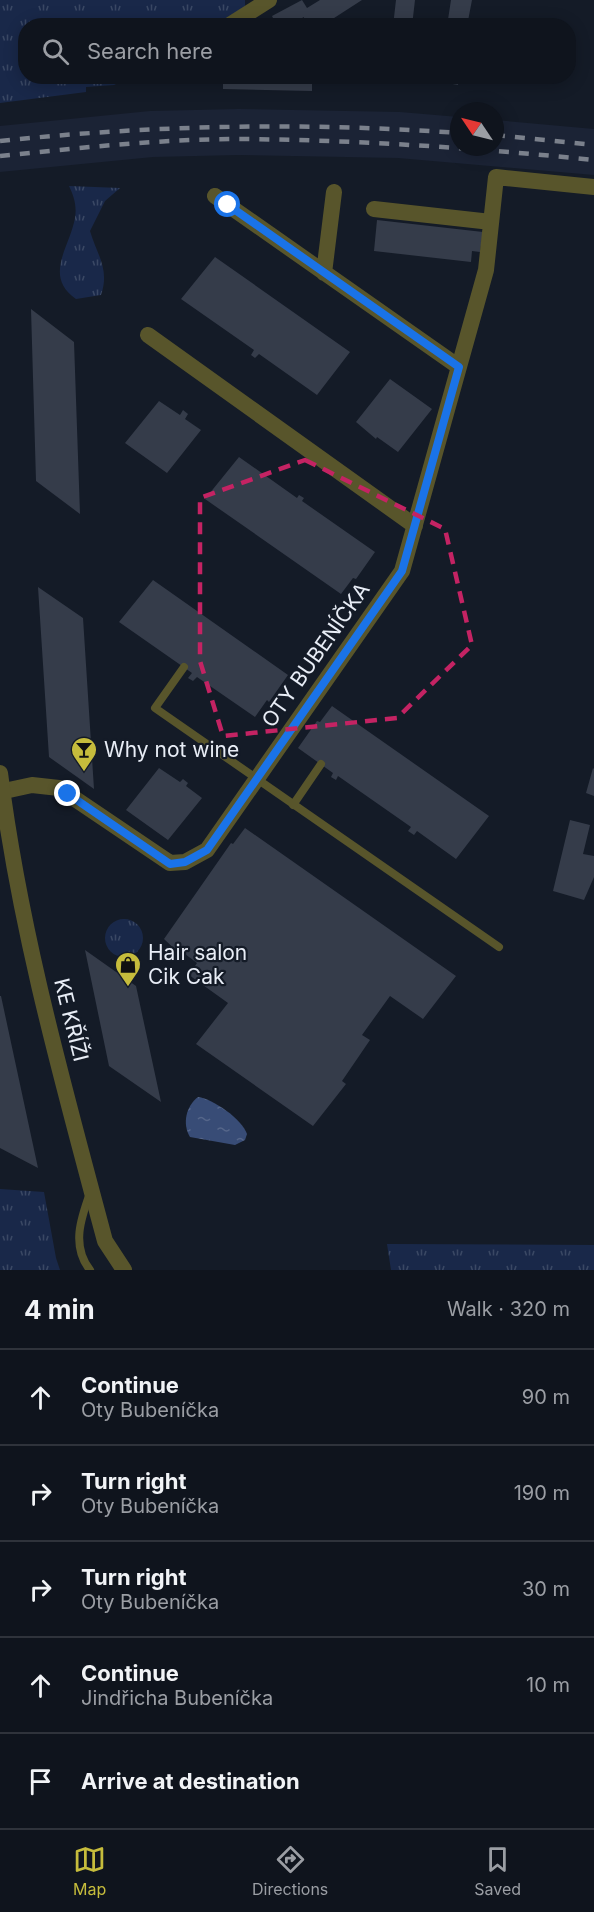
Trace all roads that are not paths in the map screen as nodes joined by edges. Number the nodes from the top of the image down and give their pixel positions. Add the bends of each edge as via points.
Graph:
1 (266, 1) edge
2 (240, 18) edge
3 (594, 187) edge
4 (334, 192) dead end
5 (215, 196) dead end
6 (374, 209) dead end
7 (491, 222) junction
8 (324, 273) junction
9 (148, 335) dead end
10 (459, 367) junction
11 (415, 526) junction
12 (184, 668) dead end
13 (321, 764) dead end
14 (0, 773) edge
15 (257, 779) junction
16 (1, 792) edge
17 (293, 805) junction
18 (499, 947) dead end
19 (92, 1189) junction
20 (90, 1270) edge
21 (124, 1270) edge

1 - 2 street
3 - 7 street, OTY BUBENÍČKA via 496,177
4 - 8 street
5 - 8 street
6 - 7 street
7 - 10 street, OTY BUBENÍČKA via 486,270
8 - 10 street
9 - 11 street
10 - 11 street, OTY BUBENÍČKA
11 - 15 street, OTY BUBENÍČKA via 402,571
12 - 15 lane via 156,708
13 - 17 lane
14 - 16 street, KE KŘÍŽI
15 - 16 street, OTY BUBENÍČKA via 207,850 185,862 170,864 59,788 32,785
15 - 17 lane
16 - 19 street, KE KŘÍŽI via 46,1017
17 - 18 lane
19 - 20 lane via 78,1235
19 - 21 street, KE KŘÍŽI via 105,1241

